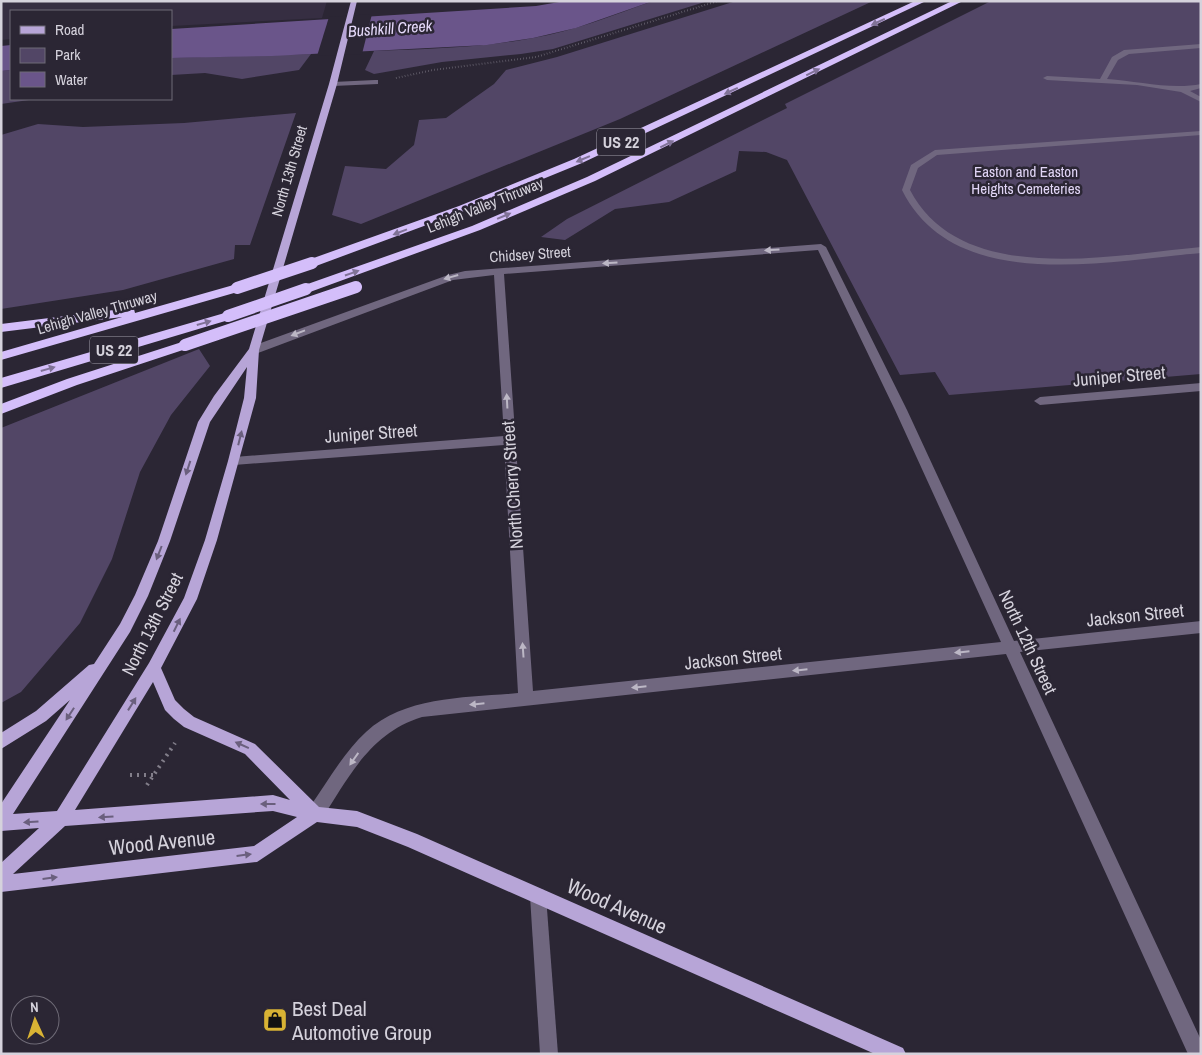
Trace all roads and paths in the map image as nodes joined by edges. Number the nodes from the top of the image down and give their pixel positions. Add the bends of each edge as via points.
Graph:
1 (718, 1) edge
2 (922, 1) edge
3 (959, 1) edge
4 (353, 5) edge
5 (1201, 46) edge
6 (1047, 78) dead end
7 (1102, 81) junction
8 (374, 82) joint
9 (333, 84) junction
10 (1201, 86) edge
11 (1183, 90) junction
12 (1201, 100) edge
13 (1201, 133) edge
14 (821, 247) joint
15 (1201, 250) edge
16 (384, 262) junction
17 (499, 271) junction
18 (174, 307) junction
19 (1, 328) edge
20 (254, 350) junction
21 (1, 356) edge
22 (1, 383) edge
23 (1201, 387) edge
24 (1040, 401) dead end
25 (1, 409) edge
26 (510, 440) junction
27 (234, 460) junction
28 (1201, 627) edge
29 (1010, 647) junction
30 (107, 658) junction
31 (154, 668) junction
32 (526, 699) junction
33 (177, 740) dead end
34 (1, 742) edge
35 (130, 775) dead end
36 (154, 775) junction
37 (143, 791) dead end
38 (315, 814) junction
39 (1, 818) edge
40 (60, 820) junction
41 (1, 824) edge
42 (1, 874) edge
43 (1, 884) edge
44 (538, 896) junction
45 (1195, 1032) edge
46 (549, 1054) edge
47 (897, 1054) edge
48 (1198, 1054) edge

1 - 8 path via 536,57 433,70
2 -> 18 highway, Lehigh Valley Thruway / US 22, bridge via 578,161 312,263
16 -> 3 highway, Lehigh Valley Thruway / US 22 via 476,228 591,179
4 - 9 main road, North 13th Street
5 - 7 street via 1127,52 1114,59
6 - 7 street
7 - 11 street
8 - 9 street
9 - 20 main road, North 13th Street
10 - 11 street
11 - 12 street
13 - 15 street via 935,153 914,167 906,190 920,212 954,240 994,256 1039,260 1085,259
14 -> 17 street, Chidsey Street
14 - 29 street, North 12th Street via 901,410
22 -> 16 highway, Lehigh Valley Thruway / US 22, bridge via 228,316
16 - 25 highway, bridge via 356,287
17 -> 20 street, Chidsey Street via 451,276
26 -> 17 street, North Cherry Street
18 - 19 highway
18 - 21 highway, Lehigh Valley Thruway / US 22
27 -> 20 main road, North 13th Street via 250,398
20 -> 30 main road, North 13th Street via 204,422 153,570
23 - 24 street, Juniper Street
26 - 27 street, Juniper Street
32 -> 26 street, North Cherry Street
31 -> 27 main road, North 13th Street via 193,592
28 - 29 street, Jackson Street
29 -> 32 street, Jackson Street
29 - 45 street, North 12th Street
30 - 34 main road via 42,716
30 -> 39 main road, North 13th Street
38 -> 31 main road via 250,749 189,722 179,714 170,705
40 -> 31 main road, North 13th Street
32 -> 38 street, Jackson Street via 422,710 403,714 386,723 371,735
33 - 36 path
35 - 36 path
36 - 37 path
38 -> 40 main road, Wood Avenue via 273,802
43 -> 38 main road, Wood Avenue via 257,854
38 - 44 main road, Wood Avenue via 357,819 375,825
40 -> 41 main road, Wood Avenue
40 - 42 main road, North 13th Street
44 - 46 street
44 - 47 main road, Wood Avenue
45 - 48 street, North 12th Street

